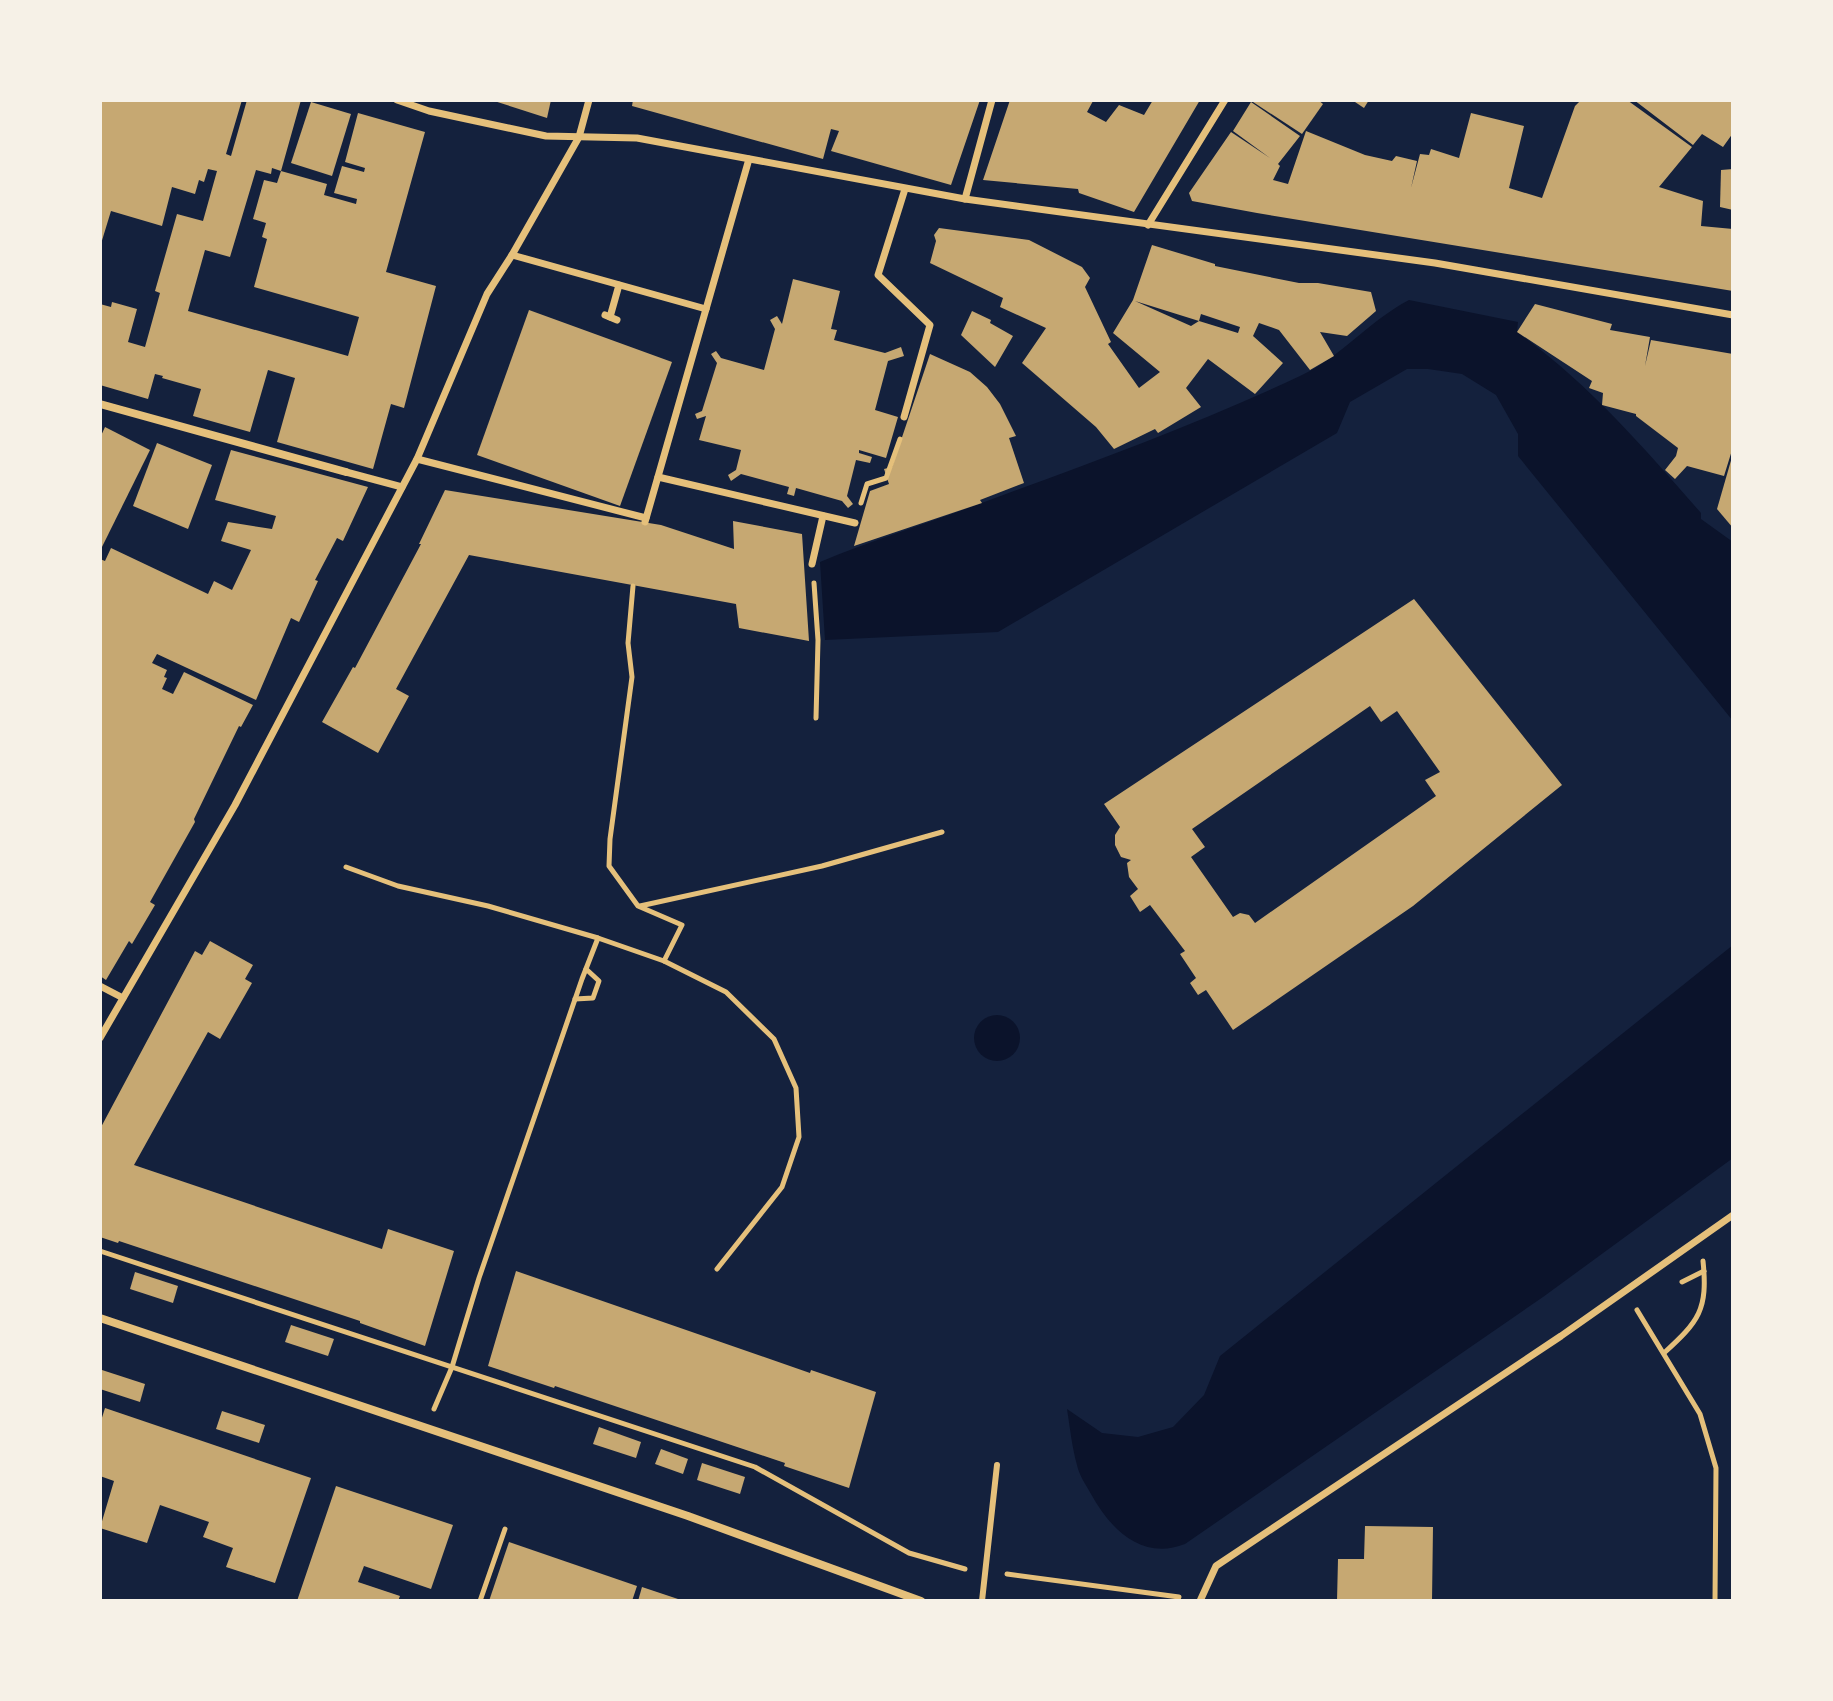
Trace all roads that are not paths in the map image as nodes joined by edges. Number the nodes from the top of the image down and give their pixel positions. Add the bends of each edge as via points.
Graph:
1 (397, 100) edge
2 (589, 100) edge
3 (992, 100) edge
4 (1225, 100) edge
5 (579, 137) junction
6 (749, 159) junction
7 (905, 189) junction
8 (965, 199) junction
9 (1148, 225) junction
10 (512, 255) junction
11 (619, 285) junction
12 (706, 309) junction
13 (1733, 315) edge
14 (611, 317) dead end
15 (100, 404) edge
16 (904, 417) road end
17 (417, 459) junction
18 (346, 472) joint
19 (658, 477) junction
20 (402, 487) junction
21 (823, 516) junction
22 (855, 523) road end
23 (812, 564) road end
24 (100, 986) edge
25 (123, 998) junction
26 (100, 1038) edge
27 (1733, 1215) edge
28 (100, 1318) edge
29 (997, 1465) dead end
30 (1200, 1600) edge
31 (921, 1601) edge
32 (982, 1601) edge

1 - 5 street via 546,136
2 - 5 street
3 - 8 street
4 - 9 street
5 - 6 street via 637,138
5 - 10 street
6 - 7 street
6 - 12 street
7 - 8 street
7 - 16 street via 878,275 930,325
8 - 9 street
9 - 13 street via 1435,263
10 - 11 street
10 - 17 street via 487,294
11 - 12 street
11 - 14 street
12 - 19 street
15 - 18 street
17 - 19 street via 646,520
17 - 20 street
18 - 20 street
19 - 21 street
20 - 25 street via 235,805
21 - 22 street
21 - 23 street
24 - 25 street
25 - 26 street
27 - 30 street via 1216,1566
28 - 31 street via 688,1516
29 - 32 lane

